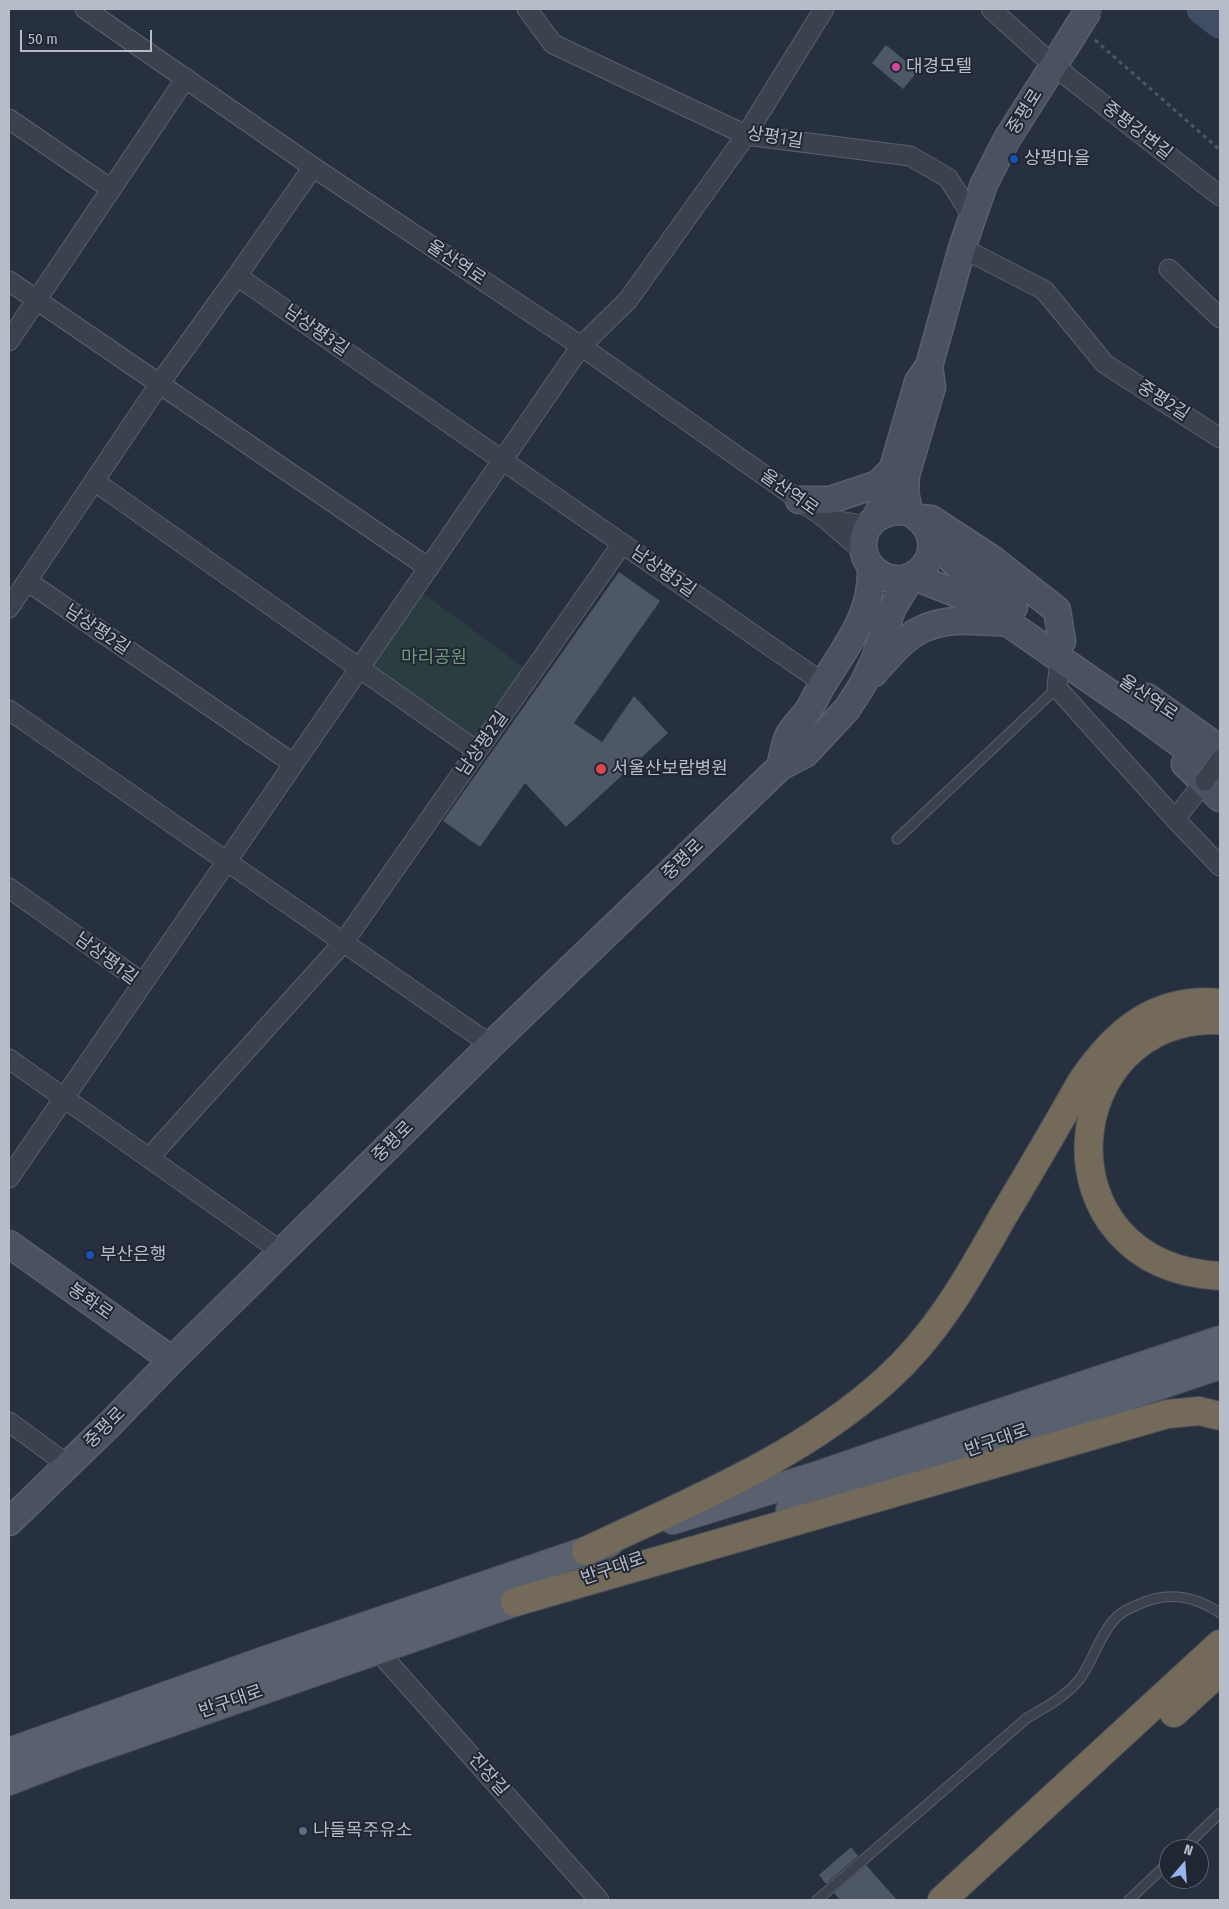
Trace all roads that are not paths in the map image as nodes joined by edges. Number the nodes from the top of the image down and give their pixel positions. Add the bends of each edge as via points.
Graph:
1 (85, 9) edge
2 (527, 9) edge
3 (824, 9) edge
4 (991, 9) edge
5 (1088, 9) edge
6 (1059, 57) junction
7 (186, 78) junction
8 (9, 119) edge
9 (746, 136) junction
10 (313, 167) junction
11 (111, 188) junction
12 (1220, 196) edge
13 (972, 216) junction
14 (962, 248) junction
15 (1169, 269) dead end
16 (237, 276) junction
17 (9, 281) edge
18 (36, 300) junction
19 (1220, 318) edge
20 (9, 341) edge
21 (581, 346) junction
22 (929, 366) junction
23 (160, 383) junction
24 (1220, 438) edge
25 (503, 461) junction
26 (892, 470) junction
27 (94, 481) junction
28 (799, 500) junction
29 (914, 515) junction
30 (826, 519) junction
31 (873, 522) junction
32 (931, 541) junction
33 (622, 544) junction
34 (868, 560) junction
35 (429, 568) junction
36 (912, 576) junction
37 (27, 581) junction
38 (9, 608) edge
39 (1008, 623) junction
40 (1061, 650) junction
41 (360, 668) junction
42 (823, 683) junction
43 (863, 684) junction
44 (1057, 688) junction
45 (1142, 705) junction
46 (9, 710) edge
47 (1220, 732) edge
48 (1220, 749) edge
49 (477, 752) junction
50 (1220, 760) edge
51 (294, 764) junction
52 (780, 767) junction
53 (1212, 784) edge
54 (1175, 819) junction
55 (897, 839) dead end
56 (227, 862) junction
57 (1220, 866) edge
58 (9, 888) edge
59 (343, 942) junction
60 (143, 983) junction
61 (1220, 1002) edge
62 (1220, 1020) edge
63 (491, 1045) junction
64 (9, 1059) edge
65 (64, 1098) junction
66 (148, 1158) junction
67 (9, 1178) edge
68 (9, 1244) edge
69 (282, 1252) junction
70 (1220, 1276) edge
71 (1220, 1340) edge
72 (172, 1360) junction
73 (1220, 1365) edge
74 (1220, 1416) edge
75 (9, 1422) edge
76 (68, 1465) junction
77 (9, 1522) edge
78 (586, 1551) junction
79 (515, 1602) junction
80 (1220, 1613) edge
81 (1220, 1644) edge
82 (378, 1650) junction
83 (1220, 1671) edge
84 (9, 1752) edge
85 (9, 1780) edge
86 (1220, 1813) edge
87 (1193, 1839) edge
88 (1159, 1872) edge
89 (598, 1900) edge
90 (817, 1900) edge
91 (942, 1900) edge
92 (964, 1900) edge
93 (1129, 1900) edge

1 - 7 street, 울산역로
2 - 9 street, 상평1길 via 553,44
3 - 9 street
4 - 6 street, 중평강변길
5 - 6 main road, 중평로, bridge
6 - 12 street, 중평강변길
6 - 13 main road, 중평로 via 1008,139 984,184
7 - 10 street, 울산역로
7 - 11 street
8 - 11 street
9 - 13 street, 상평1길 via 910,156 948,178
9 - 21 street via 628,300
10 - 16 street
10 - 21 street, 울산역로
11 - 18 street
13 - 14 main road, 중평로
14 - 22 main road, 중평로
14 - 24 street, 중평2길 via 1044,290 1105,364
15 - 19 street
16 - 23 street
16 - 25 street, 남상평3길
17 - 18 street
18 - 20 street
18 - 23 street
21 - 25 street
21 - 28 street, 울산역로
22 - 26 main road via 918,382
22 - 29 main road via 932,387 906,475 905,492
23 - 27 street
23 - 35 street
25 - 33 street, 남상평3길
25 - 35 street
26 - 28 main road via 878,484 830,500
26 - 31 main road via 882,506
27 - 37 street
27 - 41 street
28 - 30 street, 울산역로
29 - 31 main road via 898,510 886,512
29 - 32 main road via 927,527
29 - 40 main road via 931,519 992,559 1057,610
30 - 31 street
30 - 34 street, 울산역로
31 - 34 main road via 864,536
32 - 36 main road via 928,560
32 - 40 main road, 울산역로
33 - 42 street, 남상평3길
33 - 49 street, 남상평2길
34 - 36 main road via 880,574 890,578
34 - 42 main road via 872,583 869,601 847,648
35 - 41 street
36 - 39 main road, 울산역로 via 986,608
36 - 43 main road via 892,610
37 - 38 street
37 - 51 street, 남상평2길
39 - 40 main road, 울산역로
39 - 43 main road via 963,620 929,626 902,642
40 - 44 street
40 - 45 main road, 울산역로
41 - 49 street
41 - 51 street
42 - 52 main road via 808,711 788,736
43 - 52 main road, 중평로 via 848,709 805,754
44 - 54 street
44 - 55 lane
45 - 47 main road
45 - 48 main road, 울산역로
45 - 53 main road, 울산역로
46 - 56 street
49 - 59 street, 남상평2길
50 - 53 street, bridge
51 - 56 street
52 - 63 main road, 중평로
53 - 54 street
54 - 57 street
56 - 59 street
56 - 60 street
58 - 60 street, 남상평1길
59 - 63 street
59 - 66 street
60 - 65 street, 남상평1길
61 - 78 highway via 1178,1005 1152,1014 1125,1031 1101,1054 1082,1081 957,1296 931,1331 886,1380 833,1422 777,1457
62 - 70 highway via 1177,1025 1149,1036 1116,1067 1103,1089 1093,1118 1088,1162 1102,1208 1134,1247 1161,1263 1194,1274
63 - 69 main road, 중평로
64 - 65 street
65 - 66 street
65 - 67 street, 남상평1길
66 - 69 street
68 - 72 main road, 봉화로
69 - 72 main road, 중평로
71 - 78 main road, 반구대로 via 819,1475 680,1517
72 - 76 main road, 중평로
73 - 79 main road, 반구대로
74 - 79 highway via 1200,1411 1167,1414
75 - 76 street
76 - 77 main road, 중평로
78 - 84 main road, 반구대로 via 254,1664
79 - 82 main road, 반구대로
80 - 90 lane via 1192,1599 1171,1595 1151,1598 1126,1610 1114,1620 1080,1679 1066,1695 1027,1718
81 - 91 highway
82 - 85 main road, 반구대로
82 - 89 street, 진장길
83 - 92 highway
86 - 87 lane
88 - 93 lane

